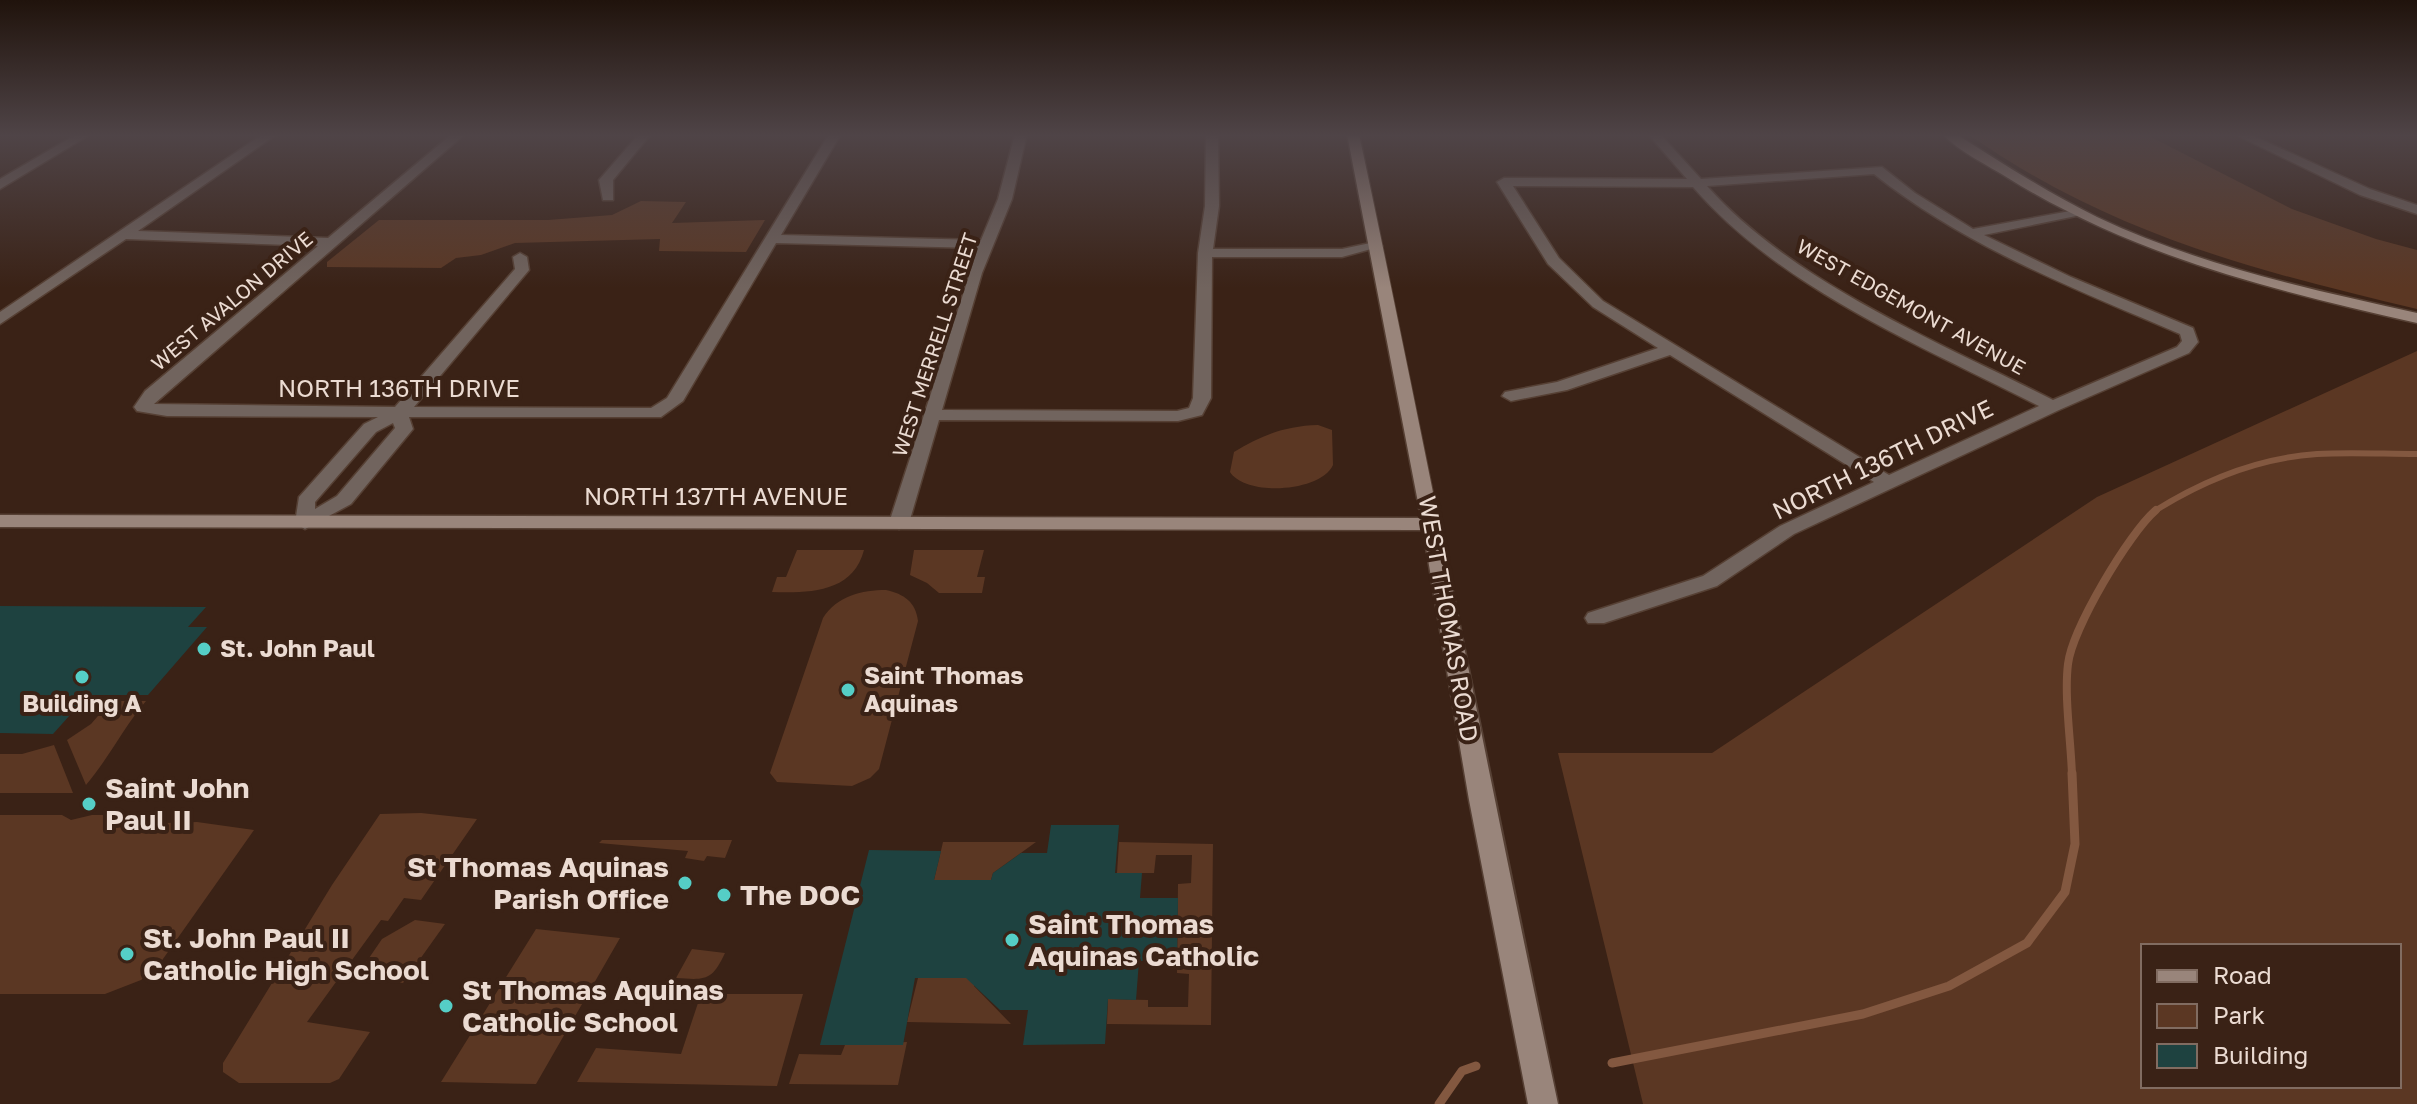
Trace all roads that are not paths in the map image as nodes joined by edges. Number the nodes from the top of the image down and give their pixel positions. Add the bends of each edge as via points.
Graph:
1 (196, 186) edge
2 (399, 186) edge
3 (607, 186) edge
4 (804, 186) edge
5 (1008, 186) edge
6 (1212, 186) edge
7 (1363, 186) edge
8 (1506, 186) edge
9 (1701, 186) edge
10 (1894, 186) edge
11 (2029, 186) edge
12 (2351, 186) edge
13 (608, 197) dead end
14 (2417, 210) edge
15 (2076, 212) junction
16 (1972, 233) junction
17 (124, 235) junction
18 (772, 239) junction
19 (334, 242) junction
20 (987, 244) junction
21 (1205, 246) junction
22 (1375, 246) junction
23 (520, 257) dead end
24 (2417, 318) edge
25 (0, 319) edge
26 (1669, 350) junction
27 (1511, 396) dead end
28 (2053, 406) junction
29 (143, 407) joint
30 (399, 413) junction
31 (933, 415) junction
32 (1887, 482) junction
33 (0, 521) edge
34 (305, 523) junction
35 (899, 523) junction
36 (1432, 524) junction
37 (1596, 618) dead end
38 (1543, 1104) edge

1 - 17 street
2 - 19 street, WEST AVALON DRIVE
3 - 13 street
4 - 18 street
5 - 20 street, WEST MERRELL STREET
6 - 21 street
7 - 22 street, WEST THOMAS ROAD
8 - 26 street via 1553,261 1598,304
9 - 28 street, WEST EDGEMONT AVENUE via 1727,217 1798,271
10 - 16 street
11 - 15 street
12 - 14 street
15 - 16 street
15 - 24 street via 2246,275
16 - 28 street, NORTH 136TH DRIVE via 2187,331 2190,342 2183,350
17 - 19 street
17 - 25 street
18 - 20 street
18 - 30 street, NORTH 136TH DRIVE via 674,401 655,413
19 - 29 street, WEST AVALON DRIVE
20 - 31 street, WEST MERRELL STREET
21 - 22 street via 1342,253
21 - 31 street via 1202,398 1196,411 1178,416
22 - 36 street, WEST THOMAS ROAD
23 - 30 street via 522,270
26 - 27 street via 1561,386
26 - 32 street
28 - 32 street, NORTH 136TH DRIVE
29 - 30 street, NORTH 136TH DRIVE
30 - 34 street via 370,428 306,501
30 - 34 street via 404,429 344,500
31 - 35 street, WEST MERRELL STREET
32 - 37 street, NORTH 136TH DRIVE via 1787,530 1710,581
33 - 34 street, NORTH 137TH AVENUE
34 - 35 street, NORTH 137TH AVENUE
35 - 36 street, NORTH 137TH AVENUE
36 - 38 street, WEST THOMAS ROAD

